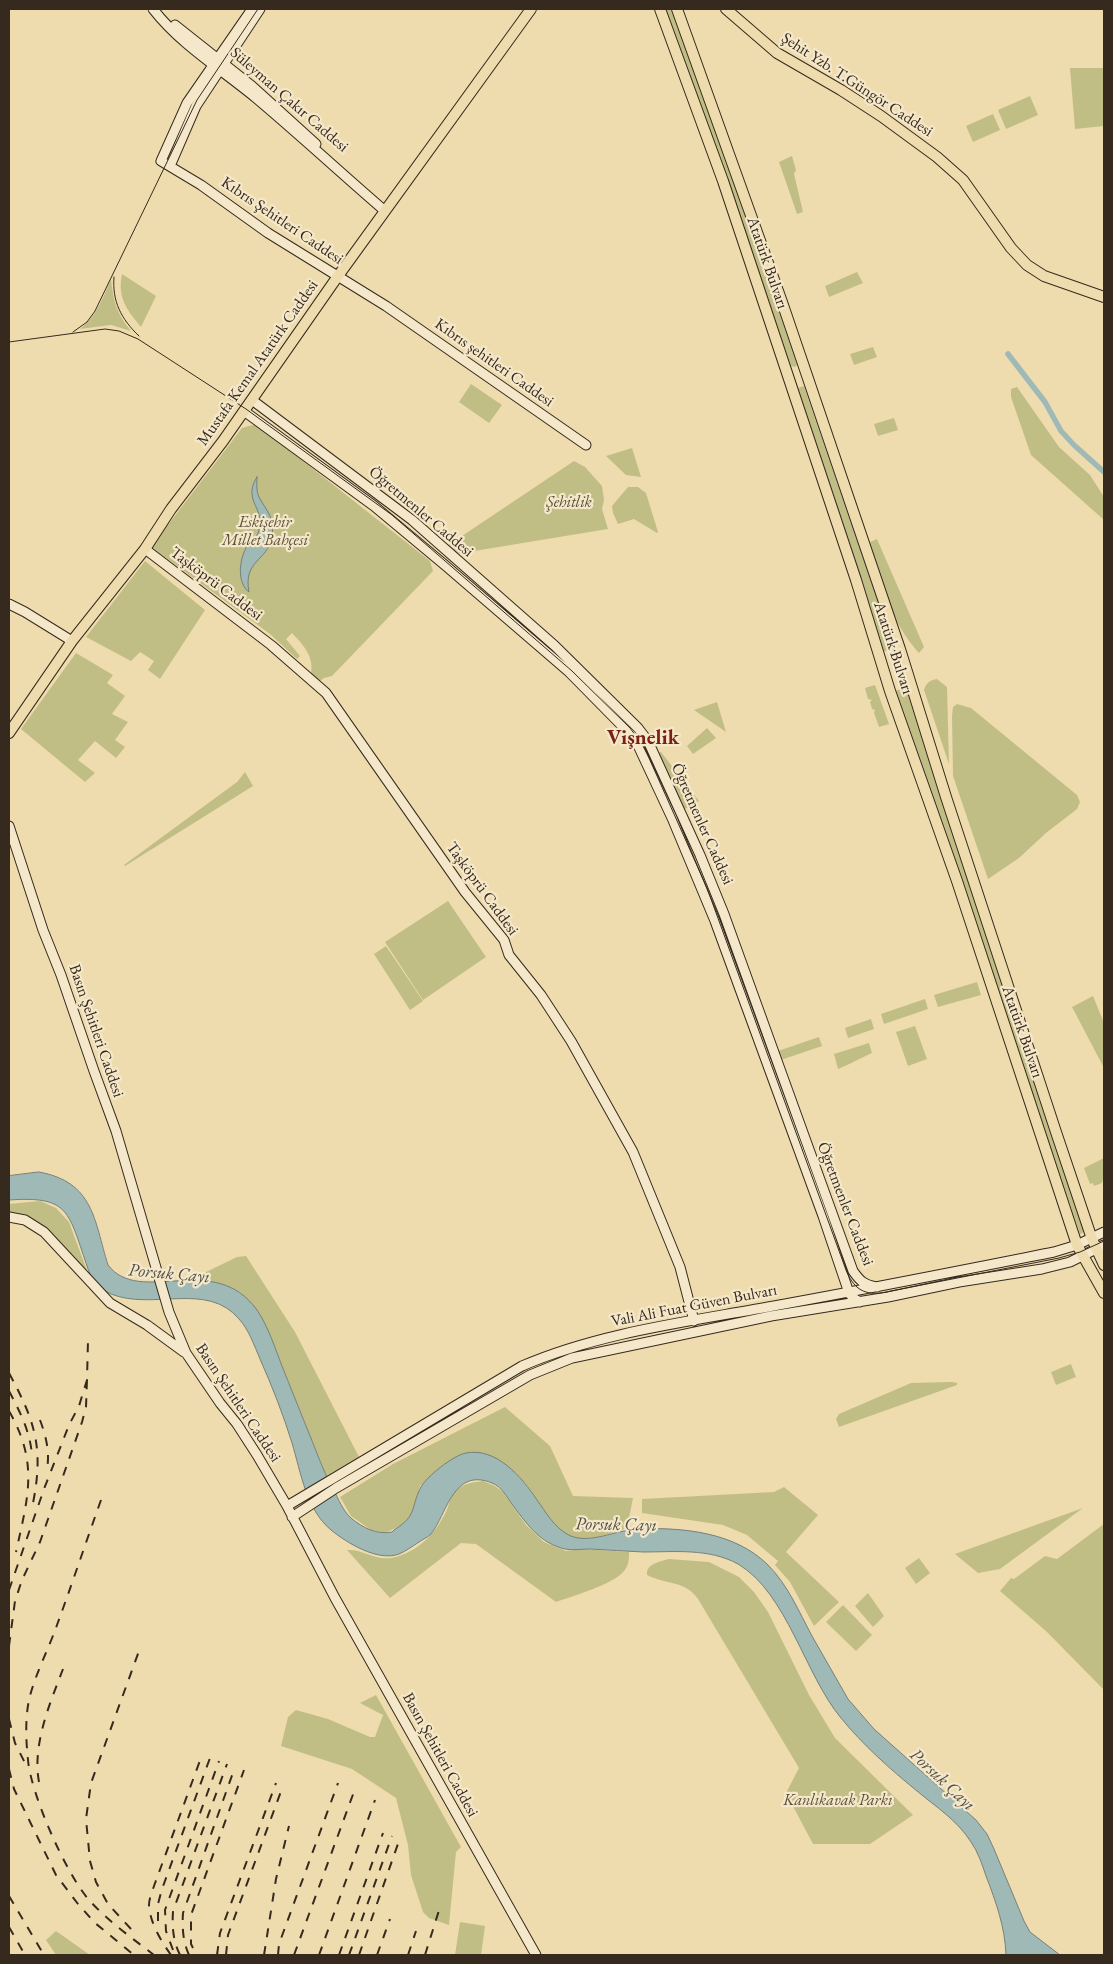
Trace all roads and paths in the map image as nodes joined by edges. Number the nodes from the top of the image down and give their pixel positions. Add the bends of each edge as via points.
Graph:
1 (153, 9) edge
2 (252, 9) edge
3 (260, 9) edge
4 (530, 9) edge
5 (660, 9) edge
6 (677, 9) edge
7 (726, 9) edge
8 (731, 9) edge
9 (738, 18) junction
10 (219, 64) junction
11 (170, 166) junction
12 (387, 209) junction
13 (338, 276) junction
14 (1104, 297) edge
15 (386, 306) joint
16 (252, 400) junction
17 (244, 411) junction
18 (586, 445) dead end
19 (145, 549) junction
20 (9, 604) edge
21 (72, 641) junction
22 (9, 733) edge
23 (9, 826) edge
24 (9, 1217) edge
25 (1104, 1232) edge
26 (1092, 1239) junction
27 (1077, 1245) junction
28 (1100, 1248) edge
29 (1083, 1256) junction
30 (1104, 1265) edge
31 (856, 1276) junction
32 (877, 1287) junction
33 (1104, 1293) edge
34 (853, 1297) junction
35 (694, 1321) junction
36 (186, 1353) junction
37 (286, 1506) junction
38 (292, 1517) junction
39 (536, 1955) edge

1 - 10 main road, Süleyman Çakır Caddesi
2 - 10 main road
3 - 10 main road
4 - 12 main road, Mustafa Kemal Atatürk Caddesi
5 - 27 main road, Atatürk Bulvarı via 724,181
6 - 26 main road, Atatürk Bulvarı via 782,302 900,649
7 - 9 main road, Şehit Yzb. T.Güngör Caddesi
8 - 9 main road
9 - 14 main road, Şehit Yzb. T.Güngör Caddesi via 777,53 849,95 937,157 963,180 1011,248 1027,265 1044,276
10 - 11 main road
10 - 11 main road, Kıbrıs Şehitleri Caddesi via 187,103 161,161
10 - 12 main road, Süleyman Çakır Caddesi
11 - 13 main road, Kıbrıs Şehitleri Caddesi
12 - 13 main road, Mustafa Kemal Atatürk Caddesi
13 - 15 main road, Kıbrıs Şehitleri Caddesi
13 - 16 main road, Mustafa Kemal Atatürk Caddesi
15 - 18 main road, Kıbrıs şehitleri Caddesi
16 - 17 main road, Mustafa Kemal Atatürk Caddesi
16 - 31 main road, Öğretmenler Caddesi via 412,520 555,646 648,741 724,914
17 - 19 main road, Mustafa Kemal Atatürk Caddesi
17 - 34 main road, Öğretmenler Caddesi via 374,506 446,566 568,671 635,739 715,921
19 - 21 main road, Mustafa Kemal Atatürk Caddesi
19 - 35 main road, Taşköprü Caddesi via 271,645 326,693 465,892 504,940 509,955 571,1041 633,1152 680,1267
20 - 21 main road
21 - 22 main road, Mustafa Kemal Atatürk Caddesi
23 - 36 main road, Basın Şehitleri Caddesi via 116,1131 168,1312
24 - 36 main road via 25,1220 44,1232 110,1303
25 - 26 main road, Vali Ali Fuat Güven Bulvarı
26 - 27 main road, Vali Ali Fuat Güven Bulvarı
26 - 28 main road, Atatürk Bulvarı
27 - 29 main road, Atatürk Bulvarı
27 - 32 main road, Vali Ali Fuat Güven Bulvarı
28 - 29 main road, Vali Ali Fuat Güven Bulvarı
28 - 30 main road, Atatürk Bulvarı
29 - 33 main road, Atatürk Bulvarı
29 - 34 main road, Vali Ali Fuat Güven Bulvarı via 1042,1269
31 - 32 main road, Öğretmenler Caddesi via 866,1285
31 - 34 main road
32 - 34 main road, Vali Ali Fuat Güven Bulvarı
34 - 35 main road, Vali Ali Fuat Güven Bulvarı
34 - 38 main road, Vali Ali Fuat Güven Bulvarı via 646,1341 550,1366 336,1488
35 - 37 main road, Vali Ali Fuat Güven Bulvarı via 582,1343 522,1366
36 - 37 main road, Basın Şehitleri Caddesi via 237,1424
37 - 38 main road, Basın Şehitleri Caddesi
38 - 39 main road, Basın Şehitleri Caddesi

